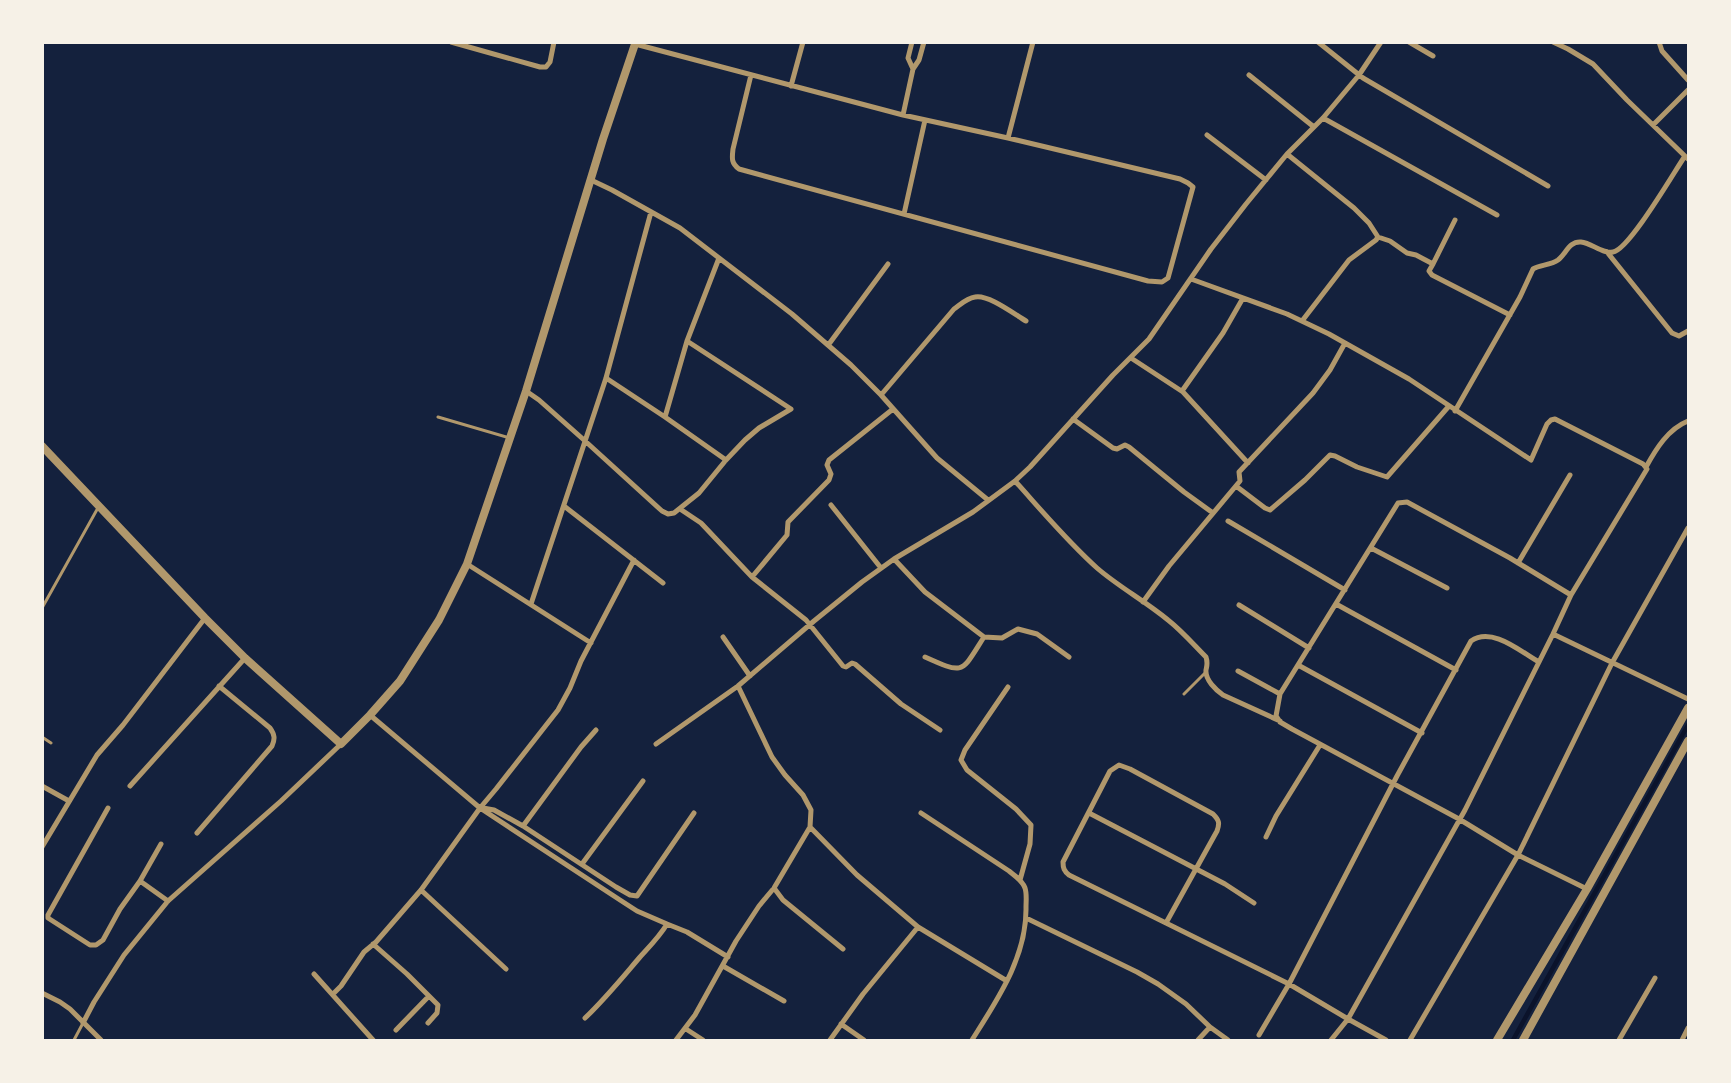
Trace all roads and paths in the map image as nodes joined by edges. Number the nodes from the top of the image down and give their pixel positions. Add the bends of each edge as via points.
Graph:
1 (451, 42) edge
2 (554, 42) edge
3 (803, 42) edge
4 (912, 42) edge
5 (924, 42) edge
6 (1033, 42) edge
7 (1318, 42) edge
8 (1381, 42) edge
9 (1409, 42) edge
10 (1553, 42) edge
11 (1659, 42) edge
12 (636, 43) edge
13 (1433, 56) dead end
14 (913, 69) junction
15 (751, 75) junction
16 (1249, 75) dead end
17 (1359, 75) junction
18 (1688, 80) edge
19 (791, 86) junction
20 (1688, 90) edge
21 (904, 115) junction
22 (1323, 118) junction
23 (925, 120) junction
24 (1653, 125) junction
25 (1314, 127) junction
26 (1206, 135) dead end
27 (1008, 138) junction
28 (1287, 154) junction
29 (1687, 157) edge
30 (591, 180) junction
31 (1266, 180) junction
32 (1548, 186) dead end
33 (651, 212) junction
34 (904, 214) junction
35 (1496, 215) dead end
36 (1455, 220) dead end
37 (1378, 237) junction
38 (1607, 252) junction
39 (718, 258) junction
40 (888, 264) dead end
41 (1433, 264) junction
42 (1191, 279) junction
43 (1243, 298) junction
44 (1510, 315) junction
45 (1026, 321) dead end
46 (1302, 321) junction
47 (1688, 331) edge
48 (687, 341) junction
49 (1345, 343) junction
50 (829, 344) junction
51 (1131, 358) junction
52 (606, 378) junction
53 (1182, 391) junction
54 (526, 392) junction
55 (881, 395) junction
56 (1449, 406) junction
57 (893, 409) junction
58 (1456, 411) junction
59 (438, 417) dead end
60 (665, 418) junction
61 (1073, 419) junction
62 (1688, 421) edge
63 (510, 438) junction
64 (584, 440) junction
65 (42, 446) edge
66 (726, 460) junction
67 (1248, 463) junction
68 (1646, 467) junction
69 (1570, 475) dead end
70 (1016, 481) junction
71 (1236, 486) junction
72 (988, 500) junction
73 (831, 505) dead end
74 (99, 506) junction
75 (564, 506) junction
76 (680, 509) junction
77 (1213, 513) junction
78 (1228, 521) dead end
79 (1688, 528) edge
80 (1371, 548) junction
81 (894, 558) junction
82 (634, 560) junction
83 (1518, 563) junction
84 (467, 564) junction
85 (881, 568) junction
86 (752, 577) junction
87 (663, 583) dead end
88 (1447, 588) dead end
89 (1345, 590) junction
90 (1571, 595) junction
91 (1142, 602) junction
92 (532, 604) junction
93 (1336, 604) junction
94 (1239, 605) dead end
95 (42, 608) edge
96 (205, 618) junction
97 (810, 624) junction
98 (1553, 634) junction
99 (723, 637) dead end
100 (984, 637) junction
101 (591, 643) junction
102 (1309, 648) junction
103 (925, 657) dead end
104 (1069, 657) dead end
105 (246, 658) junction
106 (1539, 662) junction
107 (1612, 662) junction
108 (1298, 666) junction
109 (1456, 670) junction
110 (1238, 671) dead end
111 (1206, 672) junction
112 (750, 676) junction
113 (219, 686) junction
114 (736, 687) junction
115 (1008, 687) dead end
116 (1184, 694) dead end
117 (1280, 694) junction
118 (1688, 699) edge
119 (1688, 708) edge
120 (370, 715) junction
121 (1280, 722) junction
122 (596, 730) dead end
123 (940, 730) dead end
124 (1422, 733) junction
125 (42, 737) edge
126 (1688, 741) edge
127 (51, 743) dead end
128 (341, 744) junction
129 (656, 744) dead end
130 (1320, 744) junction
131 (1685, 753) edge
132 (643, 781) dead end
133 (1393, 785) junction
134 (42, 786) edge
135 (130, 786) dead end
136 (69, 801) junction
137 (108, 808) dead end
138 (480, 808) junction
139 (694, 813) dead end
140 (922, 813) dead end
141 (1089, 813) junction
142 (1459, 819) junction
143 (523, 826) junction
144 (810, 827) junction
145 (196, 833) dead end
146 (1266, 837) dead end
147 (161, 844) dead end
148 (42, 847) edge
149 (1518, 855) junction
150 (582, 864) junction
151 (1196, 870) junction
152 (1020, 880) junction
153 (140, 881) junction
154 (774, 888) junction
155 (1586, 889) junction
156 (421, 890) junction
157 (168, 900) junction
158 (1254, 903) dead end
159 (1026, 918) junction
160 (1166, 923) junction
161 (667, 924) junction
162 (918, 927) junction
163 (373, 944) junction
164 (843, 949) dead end
165 (728, 957) junction
166 (723, 966) junction
167 (506, 969) dead end
168 (314, 974) dead end
169 (1655, 978) dead end
170 (1007, 981) junction
171 (1289, 984) junction
172 (42, 993) edge
173 (333, 994) junction
174 (429, 996) junction
175 (784, 1001) dead end
176 (585, 1018) dead end
177 (1348, 1018) junction
178 (84, 1023) junction
179 (428, 1023) dead end
180 (842, 1024) junction
181 (1210, 1027) junction
182 (1688, 1028) edge
183 (686, 1029) junction
184 (396, 1030) dead end
185 (1259, 1035) dead end
186 (974, 1039) edge
187 (74, 1040) edge
188 (101, 1040) edge
189 (373, 1040) edge
190 (676, 1040) edge
191 (702, 1040) edge
192 (830, 1040) edge
193 (864, 1040) edge
194 (1198, 1040) edge
195 (1228, 1040) edge
196 (1331, 1040) edge
197 (1386, 1040) edge
198 (1410, 1040) edge
199 (1497, 1040) edge
200 (1523, 1040) edge
201 (1619, 1040) edge
202 (1682, 1040) edge

1 - 2 street via 540,67 546,67 550,62
3 - 19 street
4 - 14 street via 908,58
5 - 14 street
6 - 27 street
7 - 17 street
8 - 17 street
9 - 13 street
10 - 24 street via 1593,64
11 - 18 street via 1662,51
12 - 15 street
12 - 30 street
14 - 21 street
15 - 19 street
15 - 34 street via 732,149 734,165
16 - 25 street
17 - 22 street
17 - 32 street
19 - 21 street
20 - 24 street
21 - 23 street
22 - 25 street
22 - 35 street
23 - 27 street
23 - 34 street
24 - 29 street
25 - 28 street
26 - 31 street
27 - 34 street via 1180,179 1193,187 1168,278 1162,282 1148,281
28 - 31 street
28 - 37 street via 1354,208
29 - 38 street via 1621,249
30 - 33 street
30 - 54 street
31 - 42 street
33 - 39 street via 680,228
33 - 52 street
36 - 41 street
37 - 41 street
37 - 46 street via 1349,260
38 - 44 street via 1588,243 1572,244 1557,260 1533,269
38 - 47 street via 1672,333 1679,336
39 - 48 street
39 - 50 street
40 - 50 street
41 - 44 street via 1430,273
42 - 43 street
42 - 51 street via 1159,327
43 - 46 street
43 - 53 street via 1223,334
44 - 58 street
45 - 55 street via 988,299 977,296 966,300
46 - 49 street
48 - 60 street
48 - 66 street via 791,409 759,428
49 - 56 street
49 - 67 street via 1313,393
50 - 55 street
51 - 53 street
51 - 61 street
52 - 60 street
52 - 64 street
53 - 67 street
54 - 63 street
54 - 64 street
55 - 57 street
56 - 58 street
56 - 71 street via 1387,476 1330,455 1270,510
57 - 72 street via 937,458
57 - 86 street via 829,460 829,480 788,522 787,535
58 - 68 street via 1531,460 1547,424 1555,419
59 - 63 lane
60 - 66 street
61 - 70 street
61 - 77 street via 1113,448 1129,447
62 - 68 street via 1665,438
63 - 84 street
64 - 75 street
64 - 76 street via 662,511 668,514
65 - 74 street
66 - 76 street via 699,493
67 - 71 street via 1239,472 1240,480
68 - 90 street via 1646,473
69 - 83 street
70 - 72 street
70 - 91 street via 1096,567
71 - 77 street
72 - 81 street
73 - 85 street
74 - 95 lane
74 - 96 street
75 - 82 street
75 - 92 street
76 - 86 street via 701,523
77 - 91 street
78 - 89 street
79 - 107 street
80 - 83 street via 1402,501
80 - 88 street
80 - 89 street
81 - 85 street
81 - 100 street via 925,592
82 - 87 street
82 - 101 street
83 - 90 street
84 - 92 street
84 - 120 street via 439,620 408,670
85 - 97 street
86 - 97 street
89 - 93 street
90 - 98 street
91 - 111 street via 1168,620 1206,657
92 - 101 street
93 - 102 street
93 - 109 street
94 - 102 street
96 - 105 street
96 - 136 street via 97,755
97 - 112 street
97 - 123 street via 843,666 856,664 901,704
98 - 106 street
98 - 107 street
99 - 112 street
100 - 103 street via 962,668 949,668
100 - 104 street via 1002,638 1018,629 1037,634
101 - 138 street via 558,710
102 - 108 street
105 - 113 street
105 - 128 street
106 - 109 street via 1502,640 1486,636 1471,641
106 - 142 street
107 - 118 street
107 - 149 street
108 - 117 street
108 - 124 street
109 - 124 street
110 - 117 street
111 - 116 lane
111 - 121 street via 1210,682 1223,695
112 - 114 street
113 - 135 street
113 - 145 street via 270,728 274,739 272,746
114 - 129 street
114 - 144 street via 772,757 804,795 811,810
115 - 152 street via 961,760 967,770 1031,825 1030,844
117 - 121 street via 1276,716
119 - 155 street
120 - 128 street
120 - 138 street
121 - 130 street
122 - 143 street
124 - 133 street
125 - 127 lane
126 - 131 street
128 - 157 street
130 - 133 street
130 - 146 street
131 - 200 street
132 - 150 street
133 - 142 street
133 - 171 street
134 - 136 street
136 - 148 street
137 - 153 street via 48,918 90,945 96,945 103,940
138 - 143 street via 494,810
138 - 156 street
138 - 161 street via 620,900
139 - 150 street via 636,896
140 - 152 street
141 - 151 street
141 - 151 street via 1110,771 1119,765 1130,769 1218,819 1217,831
141 - 160 street via 1063,862 1065,871
142 - 149 street
142 - 177 street
143 - 150 street
144 - 154 street
144 - 162 street via 857,875
147 - 153 street
149 - 155 street
149 - 198 street
151 - 158 street
151 - 160 street
152 - 159 street via 1025,888
153 - 157 street
154 - 164 street via 783,900
154 - 165 street via 748,922
155 - 199 street
156 - 163 street
156 - 167 street
157 - 178 street via 124,955
159 - 170 street via 1020,949
159 - 181 street via 1148,978 1186,1004
160 - 171 street
161 - 165 street
161 - 176 street via 611,993
162 - 170 street
162 - 180 street
163 - 173 street
163 - 174 street
165 - 166 street
166 - 175 street
166 - 183 street
168 - 173 street
169 - 201 street
170 - 186 street
171 - 177 street
171 - 185 street
172 - 178 street via 60,1002
173 - 189 street
174 - 179 street via 439,1008
174 - 184 street
177 - 196 street
177 - 197 street
178 - 187 lane
178 - 188 street
180 - 192 street
180 - 193 street
181 - 194 street
181 - 195 street
182 - 202 street
183 - 190 street
183 - 191 street

